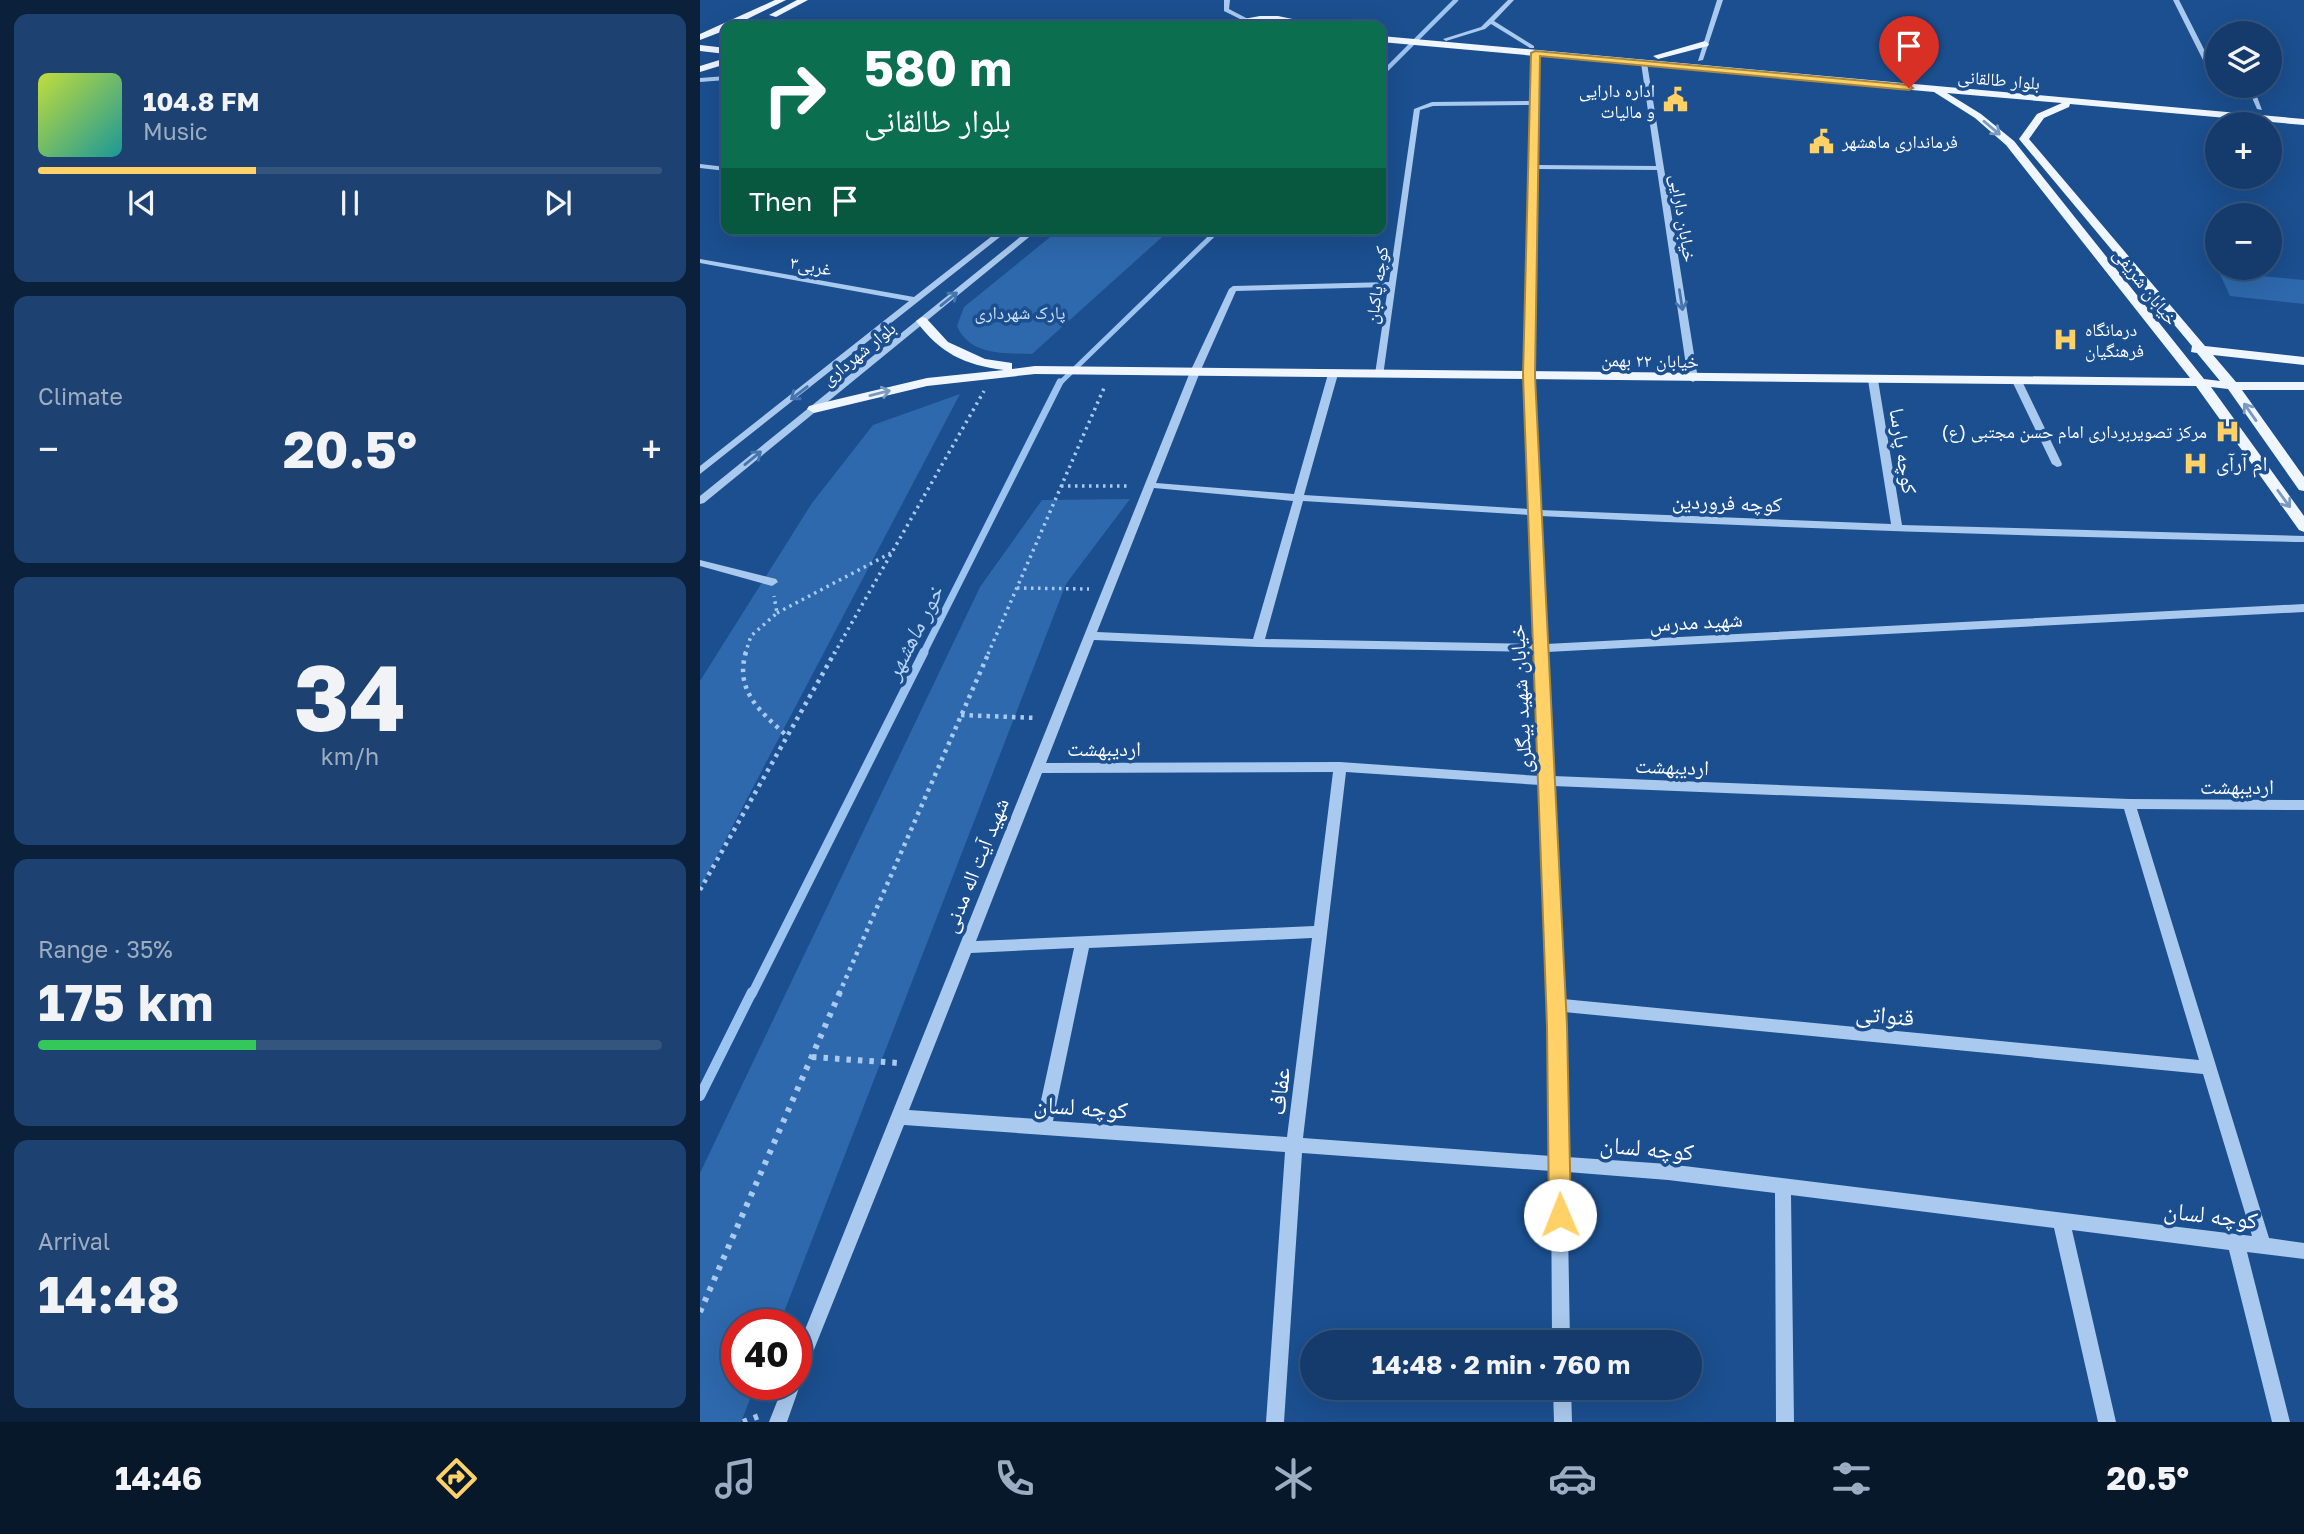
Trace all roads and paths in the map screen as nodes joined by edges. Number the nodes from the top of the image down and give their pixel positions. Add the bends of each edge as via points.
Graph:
1 (782, 0) edge
2 (804, 0) edge
3 (1227, 0) edge
4 (1511, 0) edge
5 (1720, 0) edge
6 (2176, 0) edge
7 (738, 21) edge
8 (761, 21) edge
9 (1238, 21) edge
10 (1263, 21) edge
11 (1286, 21) edge
12 (1492, 22) junction
13 (721, 29) edge
14 (704, 36) edge
15 (1386, 36) edge
16 (1443, 41) junction
17 (1705, 44) junction
18 (700, 48) edge
19 (721, 50) edge
20 (1534, 50) junction
21 (1658, 56) junction
22 (2205, 58) edge
23 (1700, 60) junction
24 (721, 63) edge
25 (1644, 63) junction
26 (721, 67) edge
27 (714, 68) junction
28 (700, 69) edge
29 (721, 78) edge
30 (700, 79) edge
31 (1936, 90) junction
32 (2255, 98) edge
33 (2084, 102) junction
34 (1534, 103) junction
35 (2260, 109) junction
36 (2304, 113) edge
37 (2304, 122) edge
38 (700, 166) edge
39 (1533, 167) junction
40 (1660, 168) junction
41 (721, 169) edge
42 (2075, 200) junction
43 (2056, 201) junction
44 (998, 235) edge
45 (1028, 235) edge
46 (700, 261) edge
47 (1392, 284) junction
48 (916, 300) junction
49 (922, 321) junction
50 (2173, 349) junction
51 (2200, 349) junction
52 (2304, 361) edge
53 (1035, 370) junction
54 (1106, 371) junction
55 (1195, 372) junction
56 (1333, 374) junction
57 (1380, 374) junction
58 (993, 375) junction
59 (1529, 376) junction
60 (1693, 379) junction
61 (1872, 380) junction
62 (2017, 381) junction
63 (2200, 382) junction
64 (2232, 386) junction
65 (2304, 386) edge
66 (814, 409) junction
67 (2057, 464) dead end
68 (700, 471) edge
69 (1150, 485) junction
70 (1061, 486) junction
71 (2304, 487) edge
72 (1299, 500) junction
73 (700, 501) edge
74 (1534, 513) junction
75 (2304, 527) edge
76 (1897, 528) junction
77 (2304, 539) edge
78 (892, 553) junction
79 (700, 563) edge
80 (772, 582) joint
81 (1017, 588) junction
82 (1109, 590) junction
83 (2304, 608) edge
84 (777, 613) junction
85 (1090, 636) junction
86 (1258, 643) junction
87 (1540, 648) junction
88 (961, 715) junction
89 (1058, 718) junction
90 (787, 736) junction
91 (1340, 767) junction
92 (1038, 768) junction
93 (1546, 780) junction
94 (2130, 804) junction
95 (2304, 805) edge
96 (700, 890) edge
97 (1320, 932) junction
98 (1083, 942) junction
99 (967, 947) junction
100 (1556, 1005) junction
101 (812, 1057) junction
102 (920, 1065) junction
103 (2209, 1068) junction
104 (899, 1117) junction
105 (1043, 1128) junction
106 (1294, 1146) junction
107 (1559, 1165) junction
108 (1783, 1186) junction
109 (2061, 1221) junction
110 (2236, 1242) junction
111 (2263, 1246) junction
112 (2304, 1251) edge
113 (700, 1312) edge
114 (1562, 1330) edge
115 (812, 1335) edge
116 (787, 1400) edge
117 (1562, 1400) edge
118 (778, 1422) edge
119 (1275, 1422) edge
120 (1563, 1422) edge
121 (1785, 1422) edge
122 (2107, 1422) edge
123 (2281, 1422) edge

1 - 7 main road
2 - 8 main road
3 - 9 street via 1226,10
4 - 12 street
5 - 17 street
6 - 22 street
10 - 11 main road
12 - 16 street
12 - 20 street
13 - 14 main road
15 - 16 main road, بلوار طالقانی
16 - 20 main road, بلوار طالقانی
17 - 21 main road
17 - 23 street
18 - 19 main road
20 - 21 main road, بلوار طالقانی
20 - 25 main road, بلوار طالقانی
20 - 34 street, خیابان شهید بیگلری
21 - 23 main road, بلوار طالقانی
23 - 35 main road, بلوار طالقانی
24 - 28 main road
25 - 31 main road, بلوار طالقانی
25 - 40 street, خیابان دارایی
26 - 27 main road
27 - 28 main road
27 - 30 street
29 - 30 street
31 - 33 main road, بلوار طالقانی
31 -> 43 main road, خیابان شریفی via 2010,143
32 - 35 street
33 - 37 main road, بلوار طالقانی
33 - 42 main road, خیابان شریفی via 2049,108 2024,139
34 - 39 street, خیابان شهید بیگلری
34 - 47 street, کوچه پاکبان via 1432,104 1417,110
35 - 36 main road, بلوار طالقانی
38 - 41 street
39 - 40 street
39 - 59 street, خیابان شهید بیگلری
40 -> 60 street, خیابان دارایی
42 - 43 main road
42 - 51 main road, خیابان شریفی
43 - 50 main road, خیابان شریفی
44 - 48 street, بلوار شهرداری
49 -> 45 street, بلوار شهرداری
46 - 48 street, ۳غربی
47 - 55 street, شهید آیت اله مدنی via 1233,289
47 - 57 street, کوچه پاکبان
48 -> 68 street, بلوار شهرداری
49 - 53 main road via 943,345 972,359
49 - 66 street, بلوار شهرداری
50 - 51 main road
50 - 63 main road, خیابان شریفی
51 - 52 main road
51 - 64 main road, خیابان شریفی
53 - 54 main road, خیابان ۲۲ بهمن
53 - 58 main road
54 - 55 main road, خیابان ۲۲ بهمن
54 - 70 path
55 - 56 main road, خیابان ۲۲ بهمن
55 - 69 street, شهید آیت اله مدنی
56 - 57 main road, خیابان ۲۲ بهمن
56 - 72 street
57 - 59 main road, خیابان ۲۲ بهمن
66 -> 58 main road via 927,382
58 - 78 path
59 - 60 main road, خیابان ۲۲ بهمن
59 - 74 street, خیابان شهید بیگلری
60 - 61 main road, خیابان ۲۲ بهمن
61 - 62 main road, خیابان ۲۲ بهمن
61 - 76 street, کوچه پارسا
62 - 63 main road, خیابان ۲۲ بهمن
62 - 67 street
63 - 64 main road, خیابان ۲۲ بهمن
63 -> 75 main road, خیابان شریفی
64 - 65 main road, خیابان ۲۲ بهمن
71 -> 64 main road, خیابان شریفی
73 -> 66 street, بلوار شهرداری
69 - 70 path
69 - 72 street, کوچه فروردین
69 - 82 street, شهید آیت اله مدنی
70 - 81 path
72 - 74 street, کوچه فروردین
72 - 86 street
74 - 76 street, کوچه فروردین
74 - 87 street, خیابان شهید بیگلری
76 - 77 street, کوچه فروردین
78 - 84 path
78 - 90 path
79 - 80 street
80 - 84 path
81 - 82 path
81 - 88 path
82 - 85 street, شهید آیت اله مدنی
83 - 87 street, شهید مدرس
84 - 90 path via 751,636 741,668 753,704
85 - 86 street, شهید مدرس
85 - 89 street, شهید آیت اله مدنی
86 - 87 street, شهید مدرس
87 - 93 street, خیابان شهید بیگلری
88 - 89 path
88 - 101 path
89 - 92 street, شهید آیت اله مدنی
90 - 96 path
91 - 92 street, اردیبهشت
91 - 93 street, اردیبهشت
91 - 97 street, عفاف
92 - 99 street, شهید آیت اله مدنی
93 - 94 street, اردیبهشت
93 - 100 street, خیابان شهید بیگلری
94 - 95 street, اردیبهشت
94 - 103 street
97 - 98 street
97 - 106 street, عفاف
98 - 99 street
98 - 105 street
99 - 102 street, شهید آیت اله مدنی
100 - 103 street, قنواتی
100 - 107 street, خیابان شهید بیگلری
101 - 102 path
101 - 113 path
102 - 104 street, شهید آیت اله مدنی
103 - 111 street
104 - 105 street, کوچه لسان
104 - 115 street, شهید آیت اله مدنی
105 - 106 street, کوچه لسان
106 - 107 street, کوچه لسان
106 - 119 street, عفاف
107 - 108 street, کوچه لسان
107 - 114 street, خیابان شهید بیگلری
108 - 109 street, کوچه لسان
108 - 121 street
109 - 110 street, کوچه لسان
109 - 122 street
110 - 111 street, کوچه لسان
110 - 123 street
111 - 112 street, کوچه لسان
116 - 118 street
117 - 120 street

